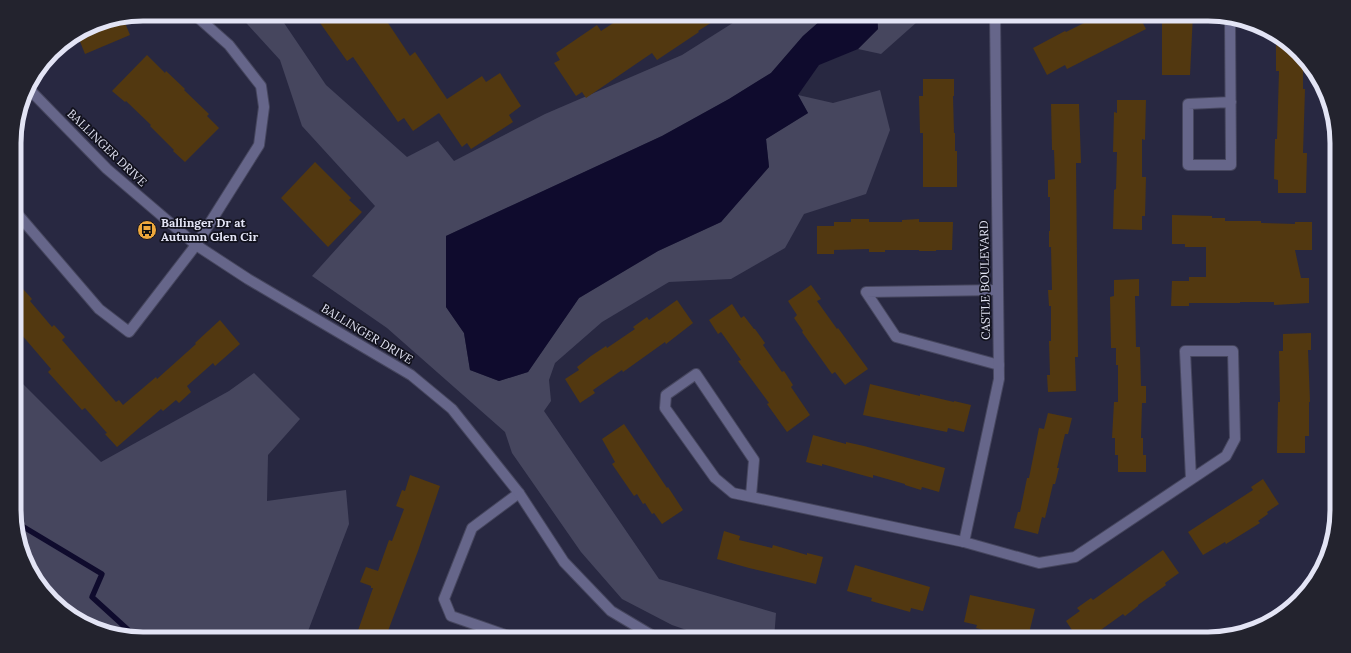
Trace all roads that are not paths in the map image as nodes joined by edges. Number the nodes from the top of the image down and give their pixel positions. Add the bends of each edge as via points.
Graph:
1 (202, 21) edge
2 (998, 21) edge
3 (1230, 23) edge
4 (32, 92) edge
5 (1231, 102) junction
6 (21, 218) edge
7 (196, 245) junction
8 (998, 290) junction
9 (999, 365) junction
10 (1191, 479) junction
11 (518, 493) junction
12 (751, 496) junction
13 (964, 542) junction
14 (497, 632) edge
15 (646, 632) edge

1 - 7 street via 229,45 261,86 264,107 259,145
2 - 8 street, CASTLE BOULEVARD
3 - 5 street
4 - 7 street, BALLINGER DRIVE via 107,169
5 - 5 street via 1231,165 1188,165 1188,104
6 - 7 street via 99,309 129,332
7 - 11 street, BALLINGER DRIVE via 248,279 411,375 452,409
8 - 9 street, CASTLE BOULEVARD
8 - 9 street via 866,292 896,337
9 - 13 street, CASTLE BOULEVARD via 999,379
10 - 10 street via 1226,456 1234,439 1233,351 1185,352
10 - 13 street via 1075,557 1039,563
11 - 14 street via 472,528 444,599 451,616
11 - 15 street, BALLINGER DRIVE via 564,562 611,611
12 - 12 street via 754,460 696,374 666,395 665,408 715,478 733,493
12 - 13 street

